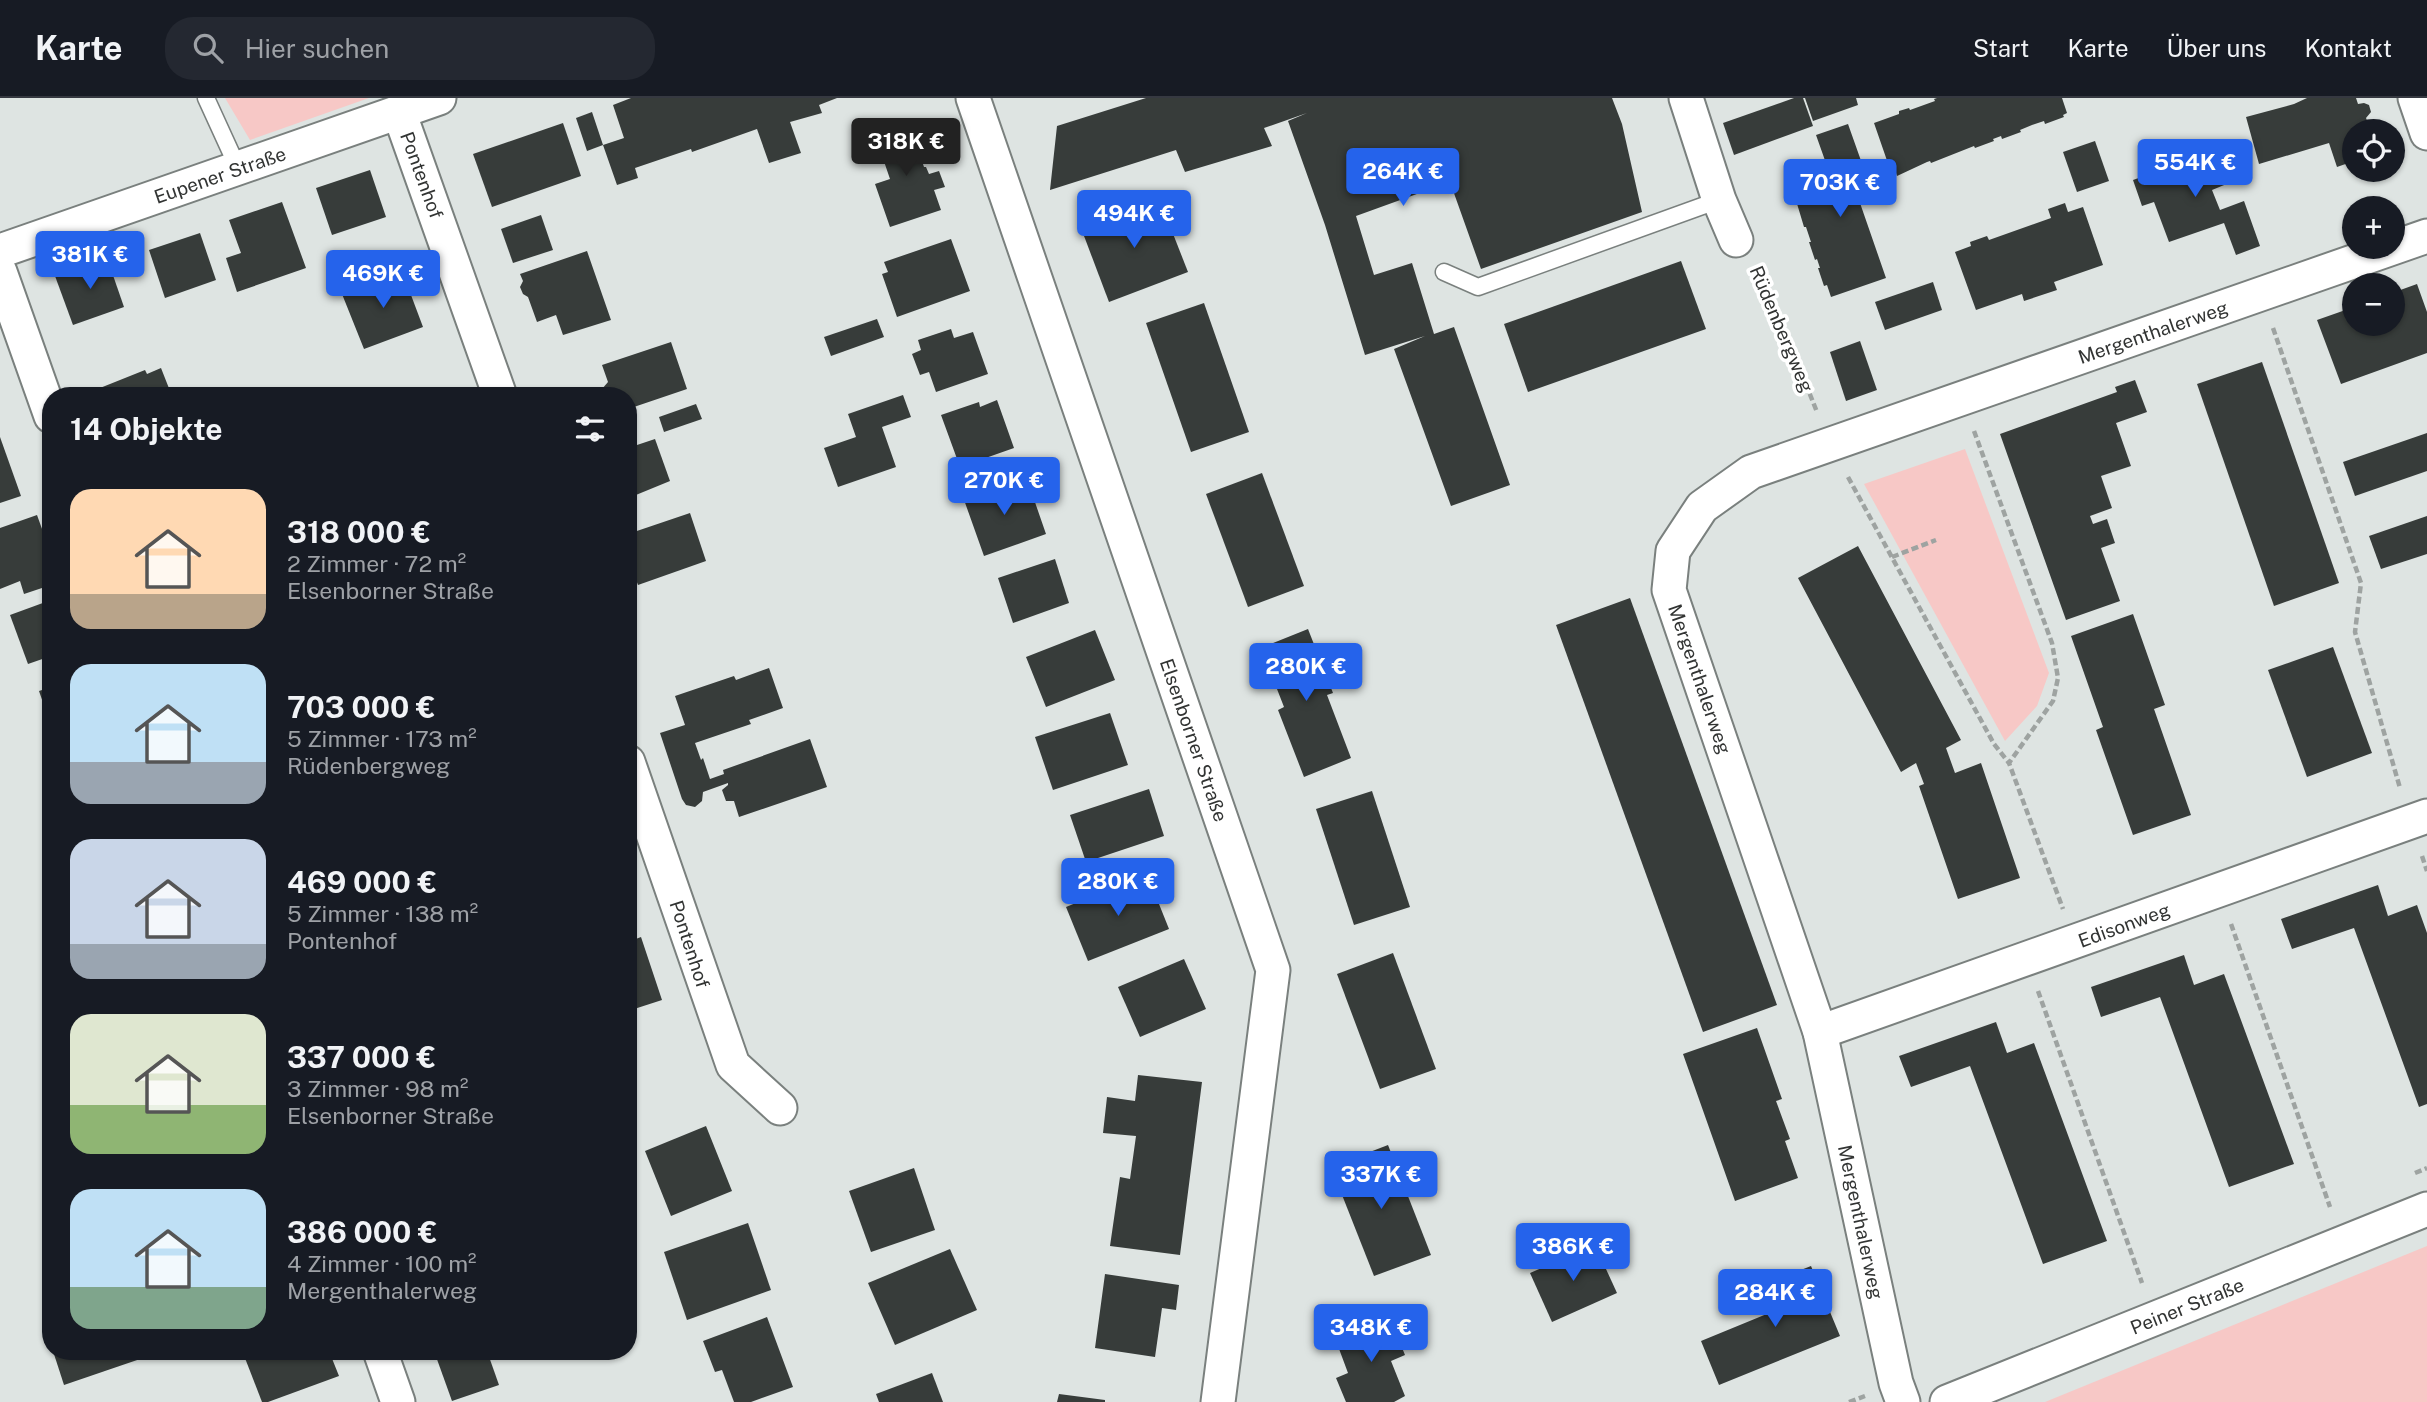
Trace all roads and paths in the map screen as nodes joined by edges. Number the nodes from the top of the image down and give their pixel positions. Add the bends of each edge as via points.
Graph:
1 (206, 98) edge
2 (439, 98) edge
3 (973, 98) edge
4 (1686, 98) edge
5 (2415, 98) edge
6 (399, 112) junction
7 (2427, 133) edge
8 (238, 168) junction
9 (1719, 200) junction
10 (2427, 236) edge
11 (1736, 240) joint
12 (0, 251) edge
13 (0, 272) edge
14 (1444, 272) dead end
15 (2262, 294) junction
16 (497, 387) edge
17 (42, 391) edge
18 (1962, 399) junction
19 (1831, 445) junction
20 (1936, 540) dead end
21 (1892, 557) junction
22 (2009, 763) junction
23 (637, 788) edge
24 (2418, 819) edge
25 (2220, 890) junction
26 (2075, 942) junction
27 (2027, 959) junction
28 (1821, 1032) junction
29 (780, 1108) dead end
30 (2330, 1207) dead end
31 (2427, 1209) edge
32 (2142, 1283) dead end
33 (383, 1360) edge
34 (398, 1402) edge
35 (1219, 1402) edge
36 (1903, 1402) edge
37 (1947, 1402) edge

1 - 8 lane
2 - 6 street, Eupener Straße
3 - 35 street, Elsenborner Straße via 1273,971
4 - 9 street
5 - 7 street
6 - 8 street, Eupener Straße
6 - 16 street, Pontenhof
8 - 12 street, Eupener Straße
9 - 11 street
9 - 14 lane via 1478,287
10 - 15 street, Mergenthalerweg
11 - 19 path, Rüdenbergweg via 1759,267
13 - 17 street
15 - 18 street, Mergenthalerweg
15 - 24 path via 2361,583 2355,632
18 - 19 street, Mergenthalerweg
18 - 22 path via 2052,643 2058,678 2053,701
19 - 21 path, Rüdenbergweg
19 - 28 street, Mergenthalerweg via 1751,472 1702,507 1672,551 1669,590
20 - 21 path
21 - 22 path, Rüdenbergweg via 1994,744
22 - 26 path, Rüdenbergweg
23 - 29 street, Pontenhof via 733,1065
24 - 25 street, Edisonweg
25 - 26 street, Edisonweg
25 - 30 path
26 - 27 street, Edisonweg
27 - 28 street, Edisonweg
27 - 32 path
28 - 36 street, Mergenthalerweg
31 - 37 street, Peiner Straße
33 - 34 street

